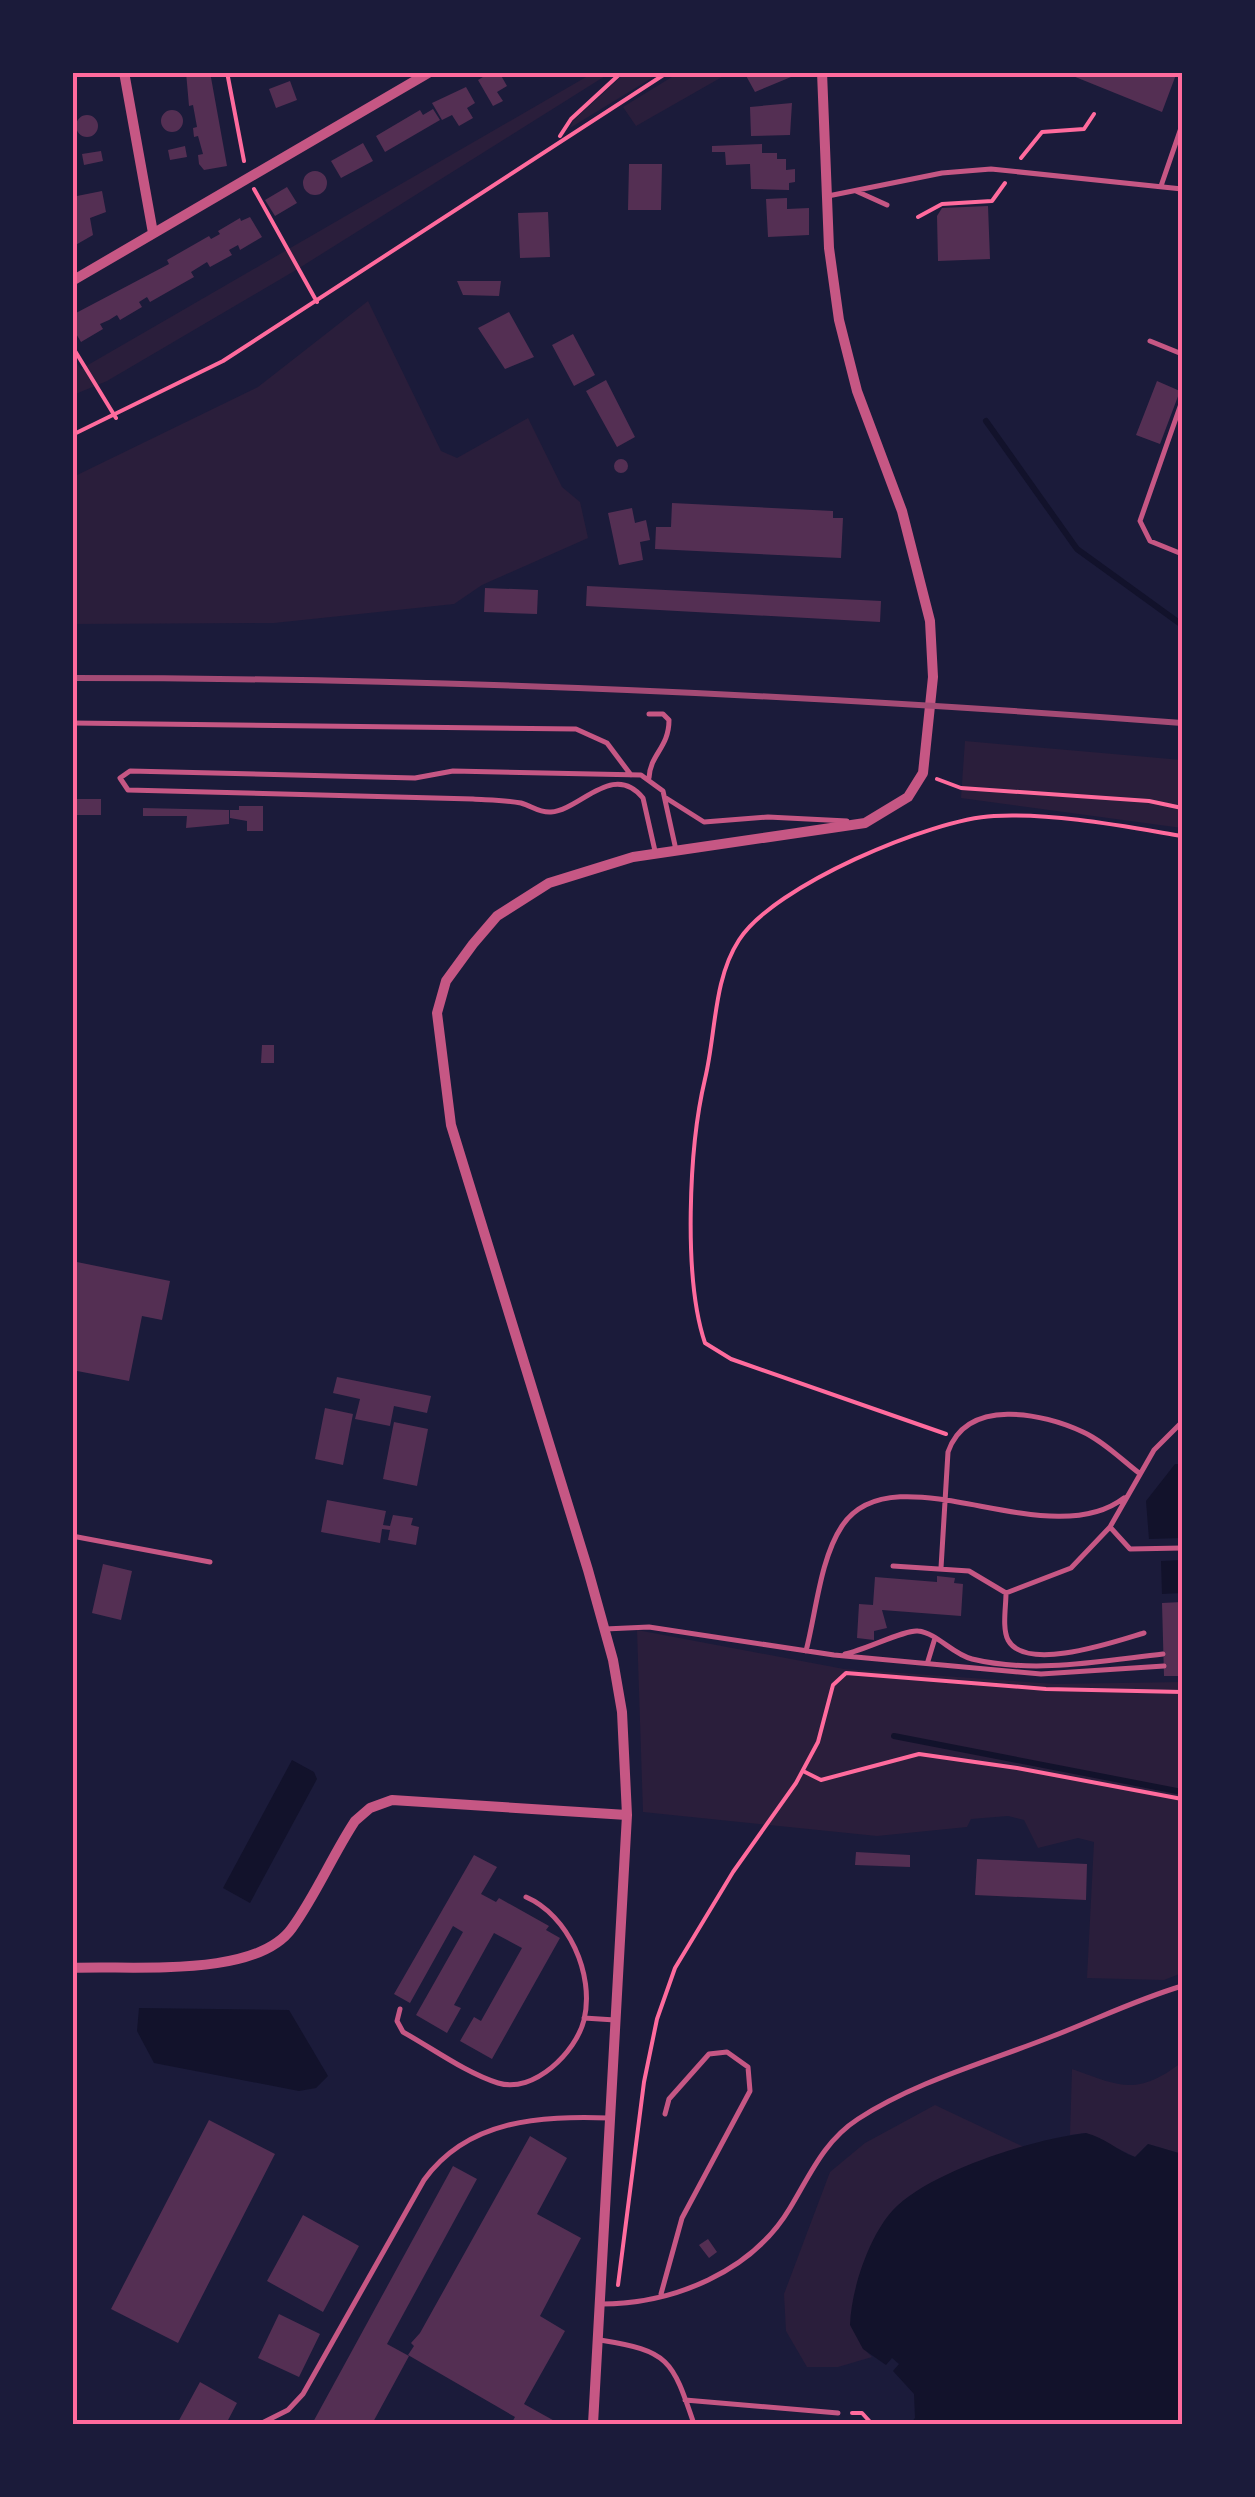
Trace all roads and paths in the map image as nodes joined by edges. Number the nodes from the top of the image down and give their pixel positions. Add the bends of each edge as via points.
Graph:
1 (124, 72) edge
2 (228, 72) edge
3 (430, 72) edge
4 (622, 72) edge
5 (668, 72) edge
6 (822, 72) edge
7 (1182, 125) edge
8 (557, 140) junction
9 (248, 178) junction
10 (1161, 186) junction
11 (1182, 189) edge
12 (853, 190) junction
13 (828, 196) junction
14 (887, 205) dead end
15 (153, 233) junction
16 (72, 282) edge
17 (318, 302) junction
18 (1150, 341) dead end
19 (72, 346) edge
20 (1182, 354) edge
21 (1182, 401) edge
22 (116, 418) junction
23 (72, 435) edge
24 (1182, 554) edge
25 (649, 714) dead end
26 (72, 724) edge
27 (630, 775) junction
28 (649, 778) junction
29 (937, 779) dead end
30 (665, 797) junction
31 (1182, 808) edge
32 (865, 822) junction
33 (1182, 836) edge
34 (676, 850) junction
35 (655, 853) junction
36 (1182, 1422) edge
37 (956, 1436) junction
38 (1139, 1473) junction
39 (1124, 1498) junction
40 (945, 1502) junction
41 (1110, 1527) junction
42 (72, 1536) edge
43 (1182, 1548) edge
44 (210, 1562) dead end
45 (893, 1566) dead end
46 (941, 1568) junction
47 (1006, 1593) junction
48 (605, 1629) junction
49 (1144, 1634) dead end
50 (935, 1638) junction
51 (806, 1651) junction
52 (1164, 1654) dead end
53 (838, 1655) junction
54 (928, 1661) junction
55 (1164, 1666) dead end
56 (1182, 1692) edge
57 (803, 1771) junction
58 (1182, 1800) edge
59 (627, 1815) junction
60 (526, 1897) dead end
61 (72, 1968) edge
62 (1182, 1986) edge
63 (400, 2009) dead end
64 (584, 2018) junction
65 (615, 2020) junction
66 (665, 2114) dead end
67 (609, 2118) junction
68 (620, 2267) dead end
69 (661, 2294) junction
70 (598, 2304) junction
71 (597, 2339) junction
72 (686, 2400) junction
73 (838, 2414) joint
74 (262, 2423) edge
75 (593, 2424) edge
76 (694, 2424) edge
77 (872, 2424) edge

1 - 15 street
2 - 9 path
3 - 9 street
4 - 8 path
5 - 8 path
6 - 13 street
7 - 10 lane
8 - 17 path
9 - 15 street
9 - 17 path
10 - 11 lane
10 - 12 lane via 990,168
12 - 13 lane
12 - 14 lane
13 - 32 street via 832,282 847,356 922,579 933,645 928,740 917,787 897,807
15 - 16 street
17 - 22 path
18 - 20 lane
19 - 22 path
21 - 24 lane via 1140,520 1150,541
22 - 23 path
25 - 28 lane via 664,714 669,724
26 - 27 lane via 576,730 607,743
27 - 28 lane
27 - 35 lane via 130,772 120,781 128,790 474,798 547,812 590,791 624,786 643,798
28 - 30 lane
29 - 31 path via 961,788
30 - 32 lane via 704,822
30 - 34 lane
32 - 34 street
33 - 37 path via 1049,819 974,818 804,884 740,937 730,958 712,1026 694,1148 693,1247 706,1343 732,1359
34 - 35 street
35 - 48 street via 570,874 512,905 461,959 441,992 438,1013 451,1125
36 - 38 lane
37 - 38 lane via 979,1419 1038,1414 1087,1433
37 - 40 lane via 948,1452
38 - 39 lane
39 - 40 lane via 1076,1517
39 - 41 lane
40 - 46 lane
40 - 51 lane via 897,1494 854,1512 834,1541
41 - 43 lane via 1130,1549
41 - 47 lane via 1070,1568
42 - 44 lane
45 - 46 lane
46 - 47 lane via 969,1571
47 - 49 lane via 1006,1634 1023,1651 1062,1655
48 - 51 lane via 649,1627
48 - 59 street via 622,1712
50 - 52 lane via 974,1660 1055,1666
50 - 53 lane via 910,1631 872,1649
50 - 54 lane
51 - 53 lane
53 - 54 lane
54 - 55 lane via 1068,1675
56 - 57 path via 1046,1689 846,1672 833,1685
57 - 58 path via 821,1780 919,1754
57 - 68 path via 696,1930 669,1983 644,2082
59 - 61 street via 392,1800 355,1821 291,1930 271,1950 243,1961
59 - 65 street
60 - 64 lane via 564,1926 584,1983
62 - 69 lane via 878,2106 823,2151 789,2210 750,2256 724,2275
63 - 64 lane via 396,2021 402,2032 499,2083 546,2072
64 - 65 lane
65 - 67 street
66 - 69 lane via 668,2098 709,2054 728,2052 748,2067 750,2091 682,2218
67 - 70 street
67 - 74 lane via 518,2122 468,2140 441,2159 303,2394
69 - 70 lane
70 - 71 street
71 - 72 lane via 651,2349
71 - 75 street
72 - 73 lane
72 - 76 lane
73 - 77 path via 862,2413

